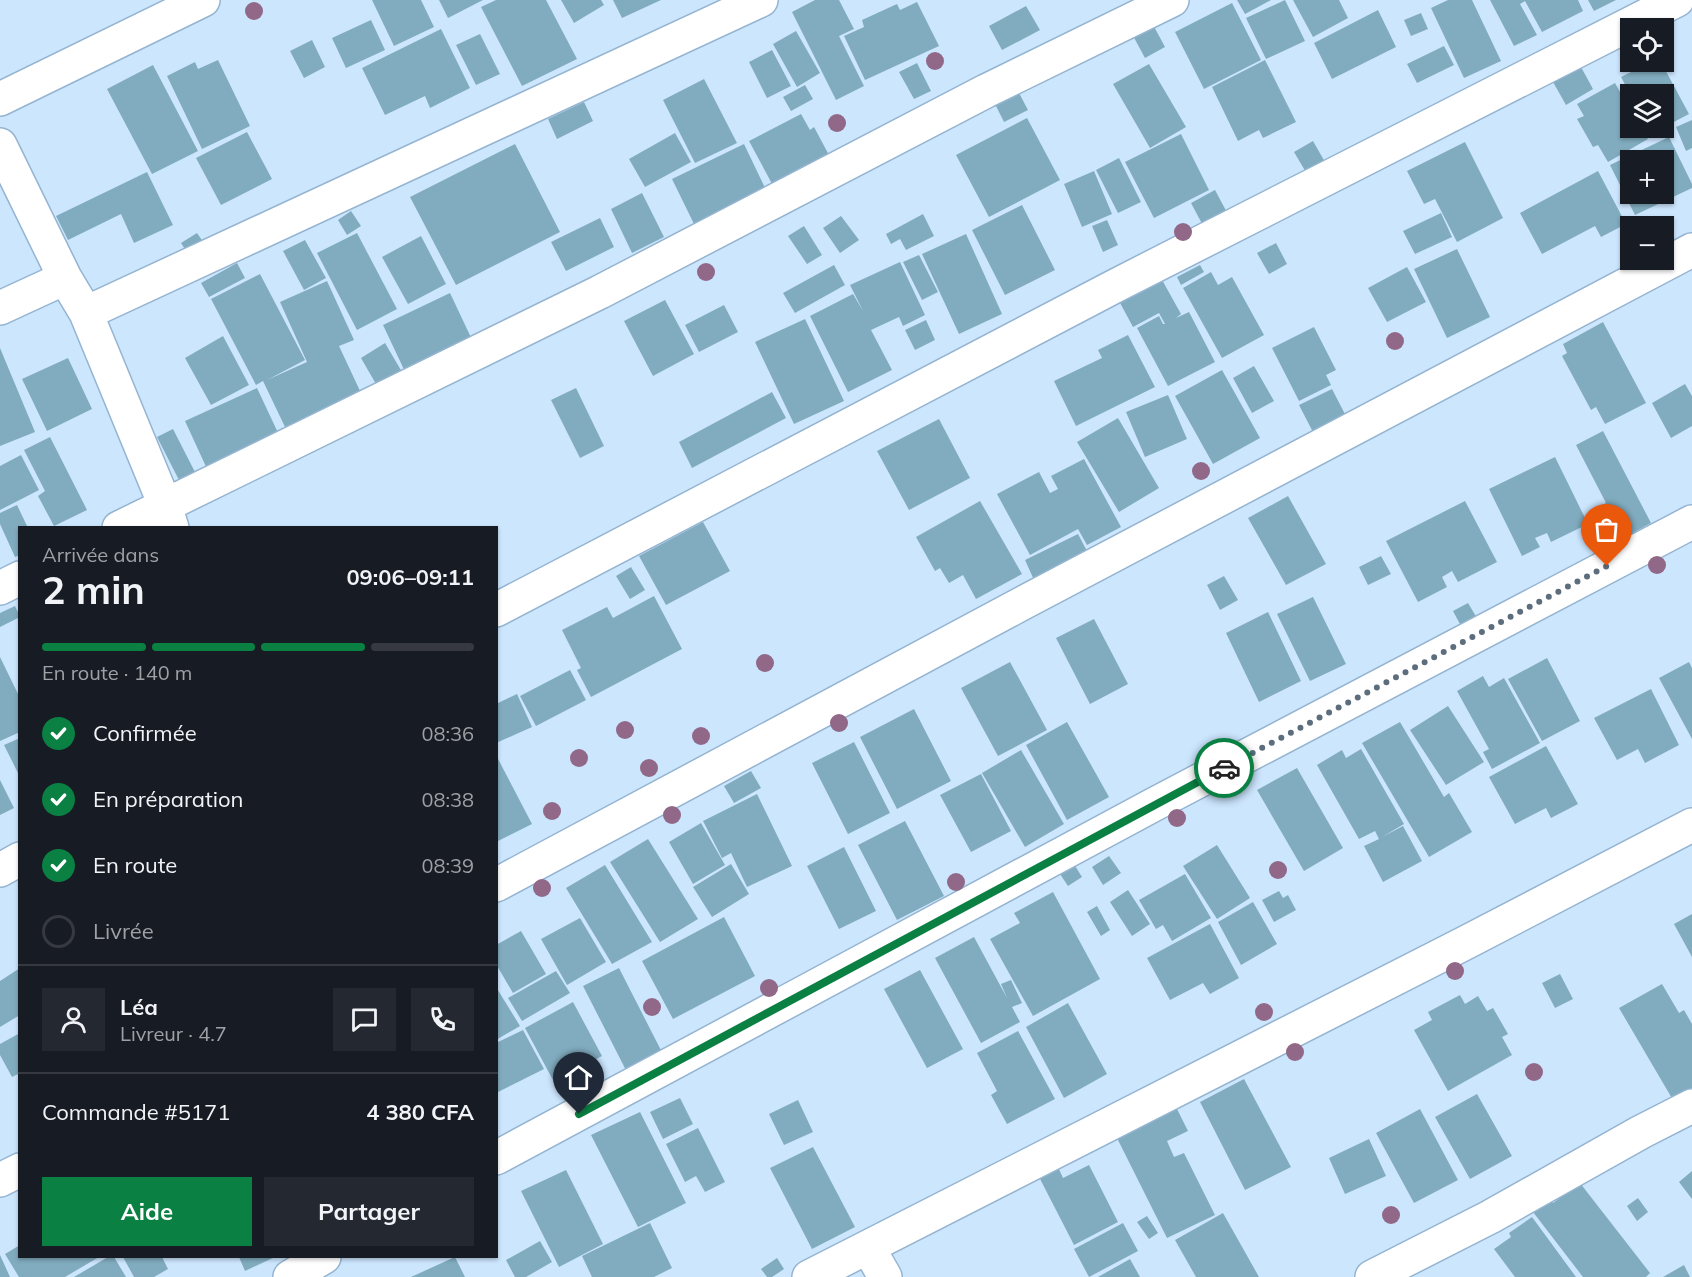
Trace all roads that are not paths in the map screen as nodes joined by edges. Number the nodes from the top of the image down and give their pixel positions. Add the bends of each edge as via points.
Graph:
1 (203, 0) edge
2 (761, 0) edge
3 (1173, 0) edge
4 (1677, 0) edge
5 (0, 99) edge
6 (0, 145) edge
7 (1692, 250) edge
8 (65, 278) junction
9 (0, 308) edge
10 (86, 313) junction
11 (169, 516) edge
12 (1692, 522) edge
13 (127, 526) edge
14 (18, 579) edge
15 (0, 588) edge
16 (498, 609) edge
17 (1692, 825) edge
18 (18, 860) edge
19 (0, 870) edge
20 (498, 884) edge
21 (1692, 1106) edge
22 (498, 1157) edge
23 (18, 1171) edge
24 (0, 1180) edge
25 (868, 1247) junction
26 (322, 1258) edge
27 (290, 1277) edge
28 (809, 1277) edge
29 (885, 1277) edge
30 (1372, 1277) edge

1 - 5 street
2 - 10 street
3 - 11 street via 986,91
4 - 16 street via 1117,285
6 - 8 street
7 - 20 street
8 - 9 street
8 - 10 street
10 - 11 street
11 - 13 street
12 - 22 street via 1153,805
14 - 15 street
17 - 25 street
18 - 19 street
21 - 30 street
23 - 24 street
25 - 28 street
25 - 29 street
26 - 27 street

